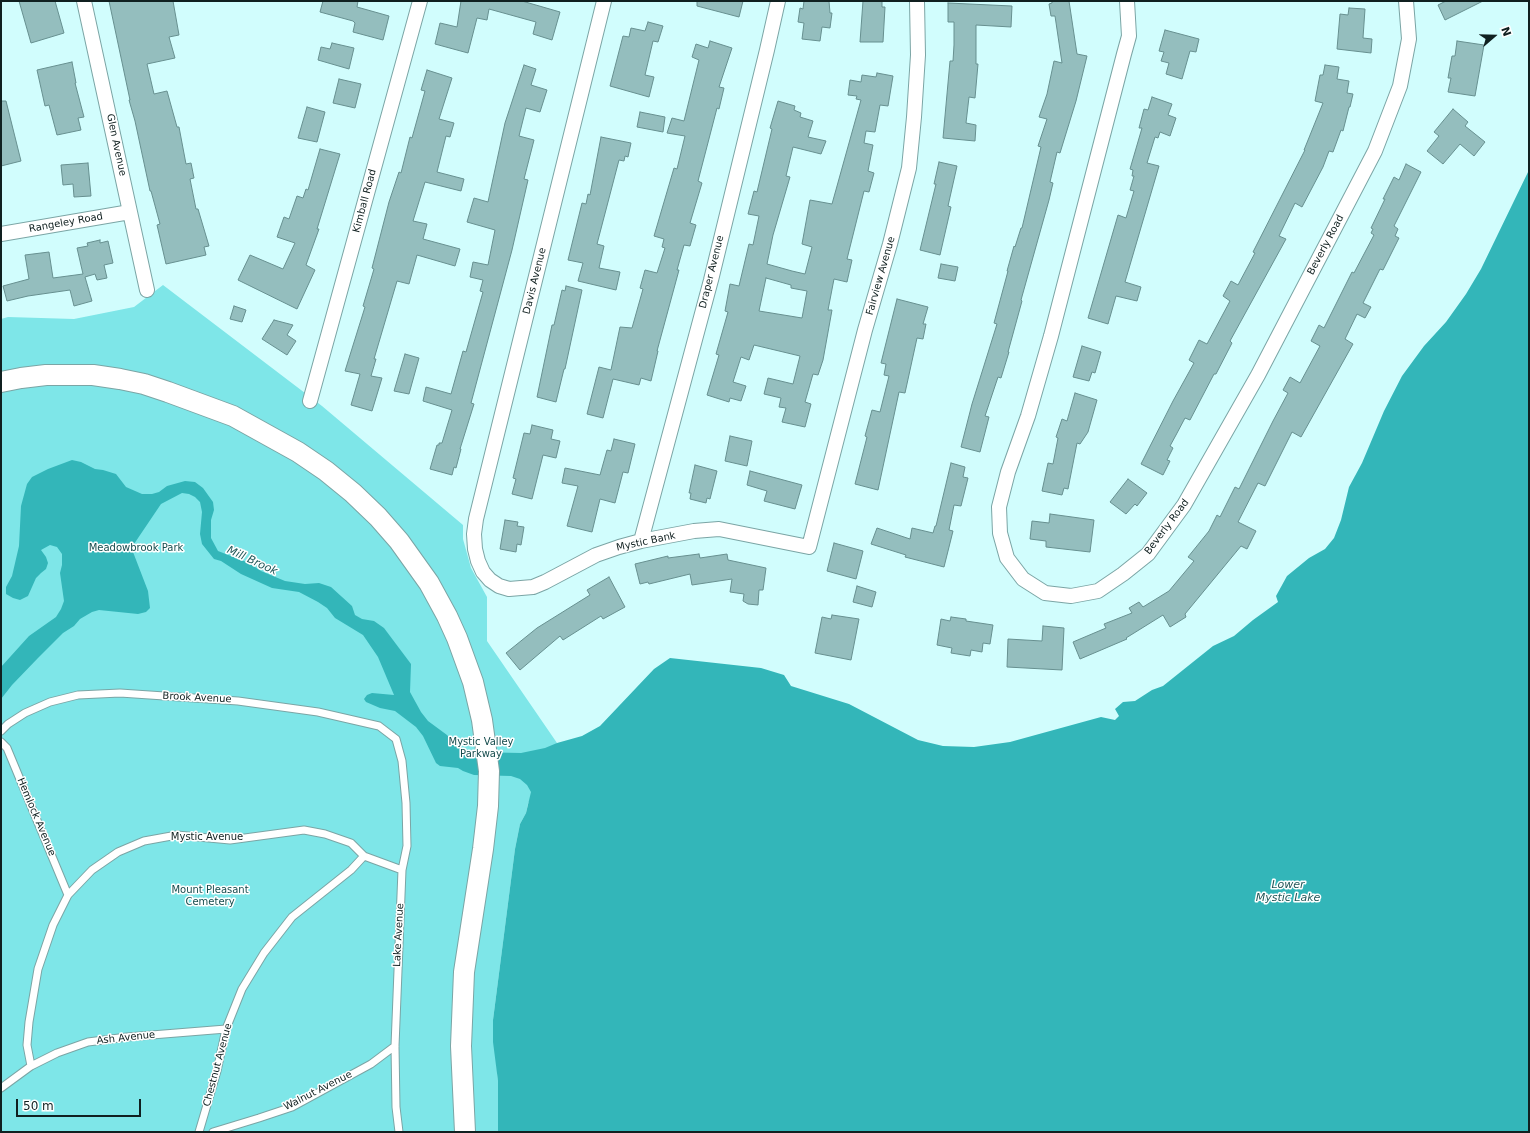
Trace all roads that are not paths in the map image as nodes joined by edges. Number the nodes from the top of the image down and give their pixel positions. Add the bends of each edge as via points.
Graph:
1 (84, 1) edge
2 (420, 1) edge
3 (604, 1) edge
4 (778, 1) edge
5 (917, 1) edge
6 (1127, 1) edge
7 (1406, 1) edge
8 (130, 212) junction
9 (1, 234) edge
10 (147, 290) dead end
11 (1, 382) edge
12 (310, 401) dead end
13 (641, 541) junction
14 (809, 547) joint
15 (478, 561) joint
16 (1, 731) edge
17 (396, 738) joint
18 (1, 742) edge
19 (364, 856) junction
20 (402, 870) junction
21 (68, 895) junction
22 (226, 1029) junction
23 (395, 1046) junction
24 (31, 1066) junction
25 (1, 1088) edge
26 (199, 1132) edge
27 (213, 1132) edge
28 (399, 1132) edge
29 (465, 1132) edge

1 - 8 street, Glen Avenue
2 - 12 street, Kimball Road
3 - 15 street, Davis Avenue via 476,520 474,534
4 - 13 street, Draper Avenue via 711,280
5 - 14 street, Fairview Avenue via 918,62 909,168
6 - 7 street, Beverly Road via 1129,36 1051,336 1028,416 1008,472 1000,507 1000,533 1007,558 1023,579 1045,593 1070,596 1098,591 1148,554 1184,505 1258,375 1376,151 1400,86 1409,39
8 - 9 street, Rangeley Road
8 - 10 street, Glen Avenue
11 - 29 main road via 46,375 93,375 144,384 233,416 298,452 353,493 399,541 429,583 448,616 478,700 486,743 489,783 483,849 464,972 461,1046
13 - 14 street, Mystic Bank via 719,529
13 - 15 street, Mystic Bank via 596,555 533,587 509,589 499,586 487,576
16 - 17 lane, Brook Avenue via 25,712 50,702 78,695 120,693 238,701 318,712 379,726
17 - 20 lane, Lake Avenue via 402,761 406,803 407,846
18 - 21 lane, Hemlock Avenue via 7,748
19 - 20 lane, Mystic Avenue
19 - 21 lane, Mystic Avenue via 351,843 304,830 230,840 177,835 144,841 118,852 92,870
19 - 22 lane, Chestnut Avenue via 351,870 292,917 264,953 242,989
20 - 23 lane, Lake Avenue
21 - 24 lane, Mystic Avenue via 38,969 28,1029 27,1045
22 - 24 lane, Ash Avenue via 88,1042
22 - 26 lane, Chestnut Avenue
23 - 27 lane, Walnut Avenue via 372,1064 292,1107
23 - 28 lane, Lake Avenue
24 - 25 lane

